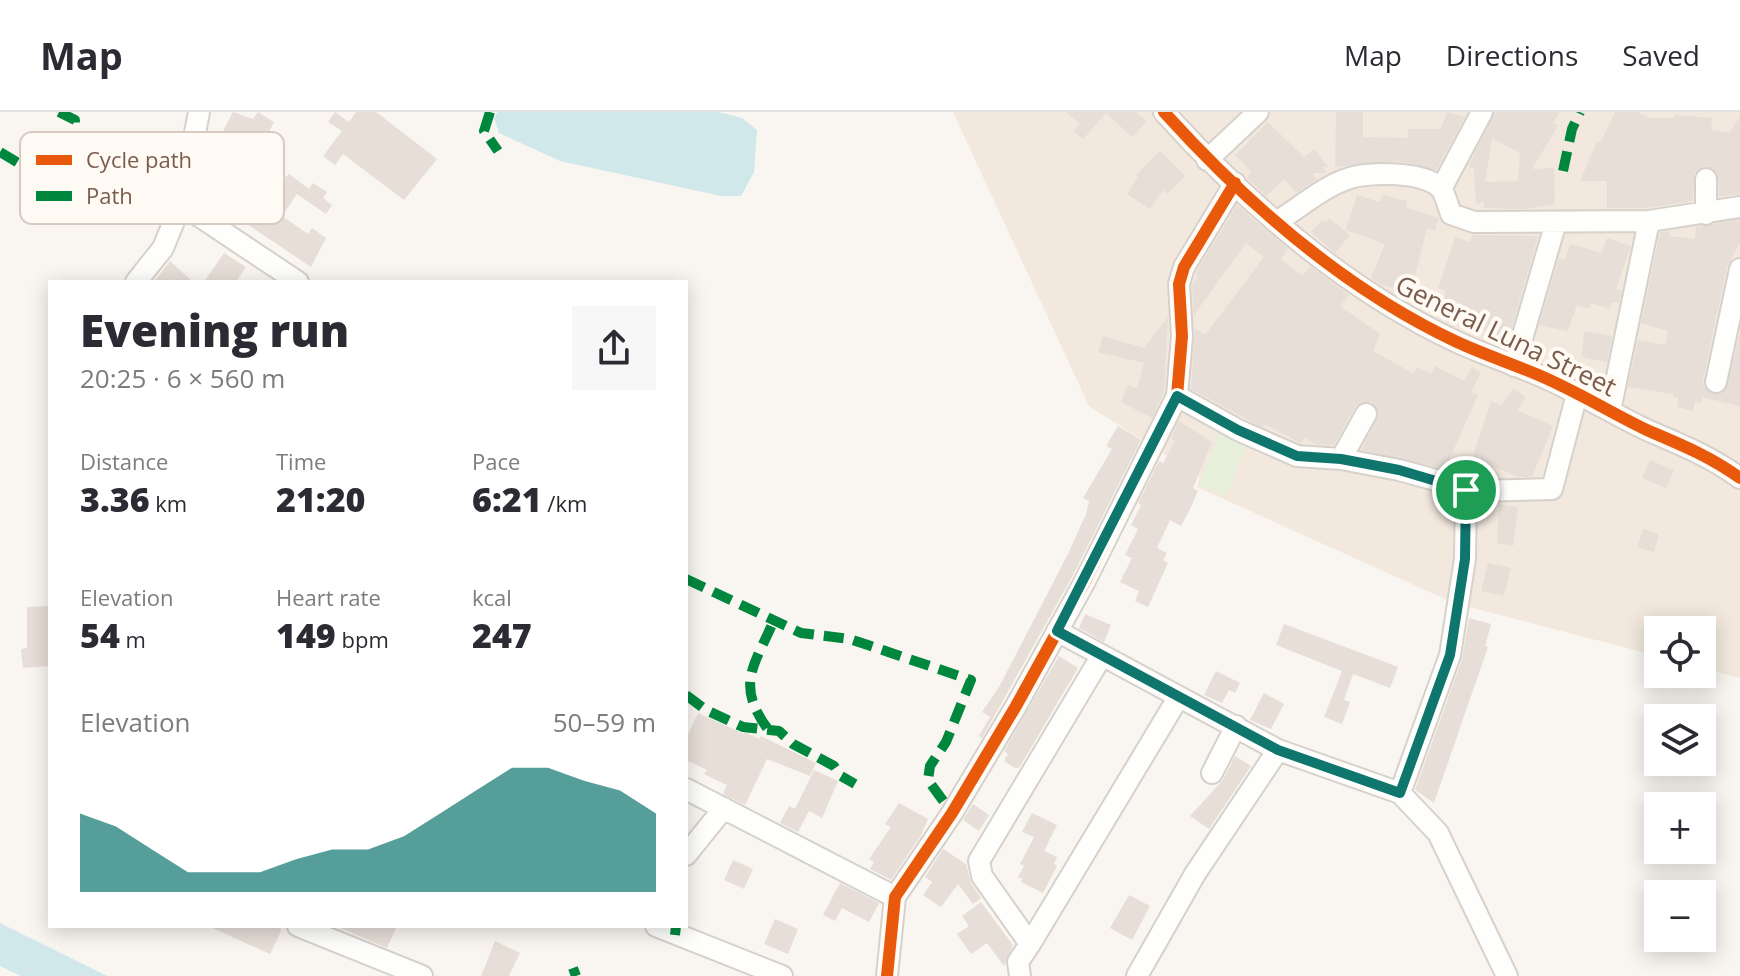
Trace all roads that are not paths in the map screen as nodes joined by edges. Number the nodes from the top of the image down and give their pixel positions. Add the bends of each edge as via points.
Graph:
1 (199, 112) edge
2 (1164, 112) edge
3 (1258, 112) edge
4 (1482, 112) edge
5 (195, 132) edge
6 (1207, 160) junction
7 (1706, 179) dead end
8 (1235, 183) junction
9 (1441, 189) junction
10 (1740, 207) edge
11 (1706, 214) junction
12 (1278, 221) junction
13 (1649, 221) junction
14 (1556, 222) junction
15 (173, 224) edge
16 (211, 224) edge
17 (1740, 269) edge
18 (138, 280) edge
19 (295, 280) edge
20 (1514, 366) junction
21 (1716, 382) dead end
22 (1577, 394) junction
23 (1177, 396) junction
24 (1610, 411) junction
25 (1366, 414) dead end
26 (1341, 459) junction
27 (1740, 478) edge
28 (1466, 490) junction
29 (1057, 631) junction
30 (1101, 657) junction
31 (1178, 698) junction
32 (1236, 726) junction
33 (1278, 750) junction
34 (1212, 773) dead end
35 (688, 790) edge
36 (1400, 793) junction
37 (724, 808) junction
38 (688, 853) edge
39 (895, 897) junction
40 (303, 928) edge
41 (661, 928) edge
42 (1030, 944) junction
43 (422, 976) edge
44 (782, 976) edge
45 (887, 976) edge
46 (1020, 976) edge
47 (1137, 976) edge
48 (1507, 976) edge

1 - 5 street
2 - 6 street, General Luna Street
3 - 6 street
4 - 9 street
6 - 8 street, General Luna Street
7 - 11 street
8 - 12 street, General Luna Street
8 - 23 street via 1179,284
9 - 12 street via 1415,176 1347,178
9 - 14 street via 1451,214 1460,219
10 - 11 street
11 - 13 street
12 - 20 street, General Luna Street via 1363,290 1459,343
13 - 14 street
13 - 24 street
14 - 20 street
15 - 18 street via 163,248
16 - 19 street
17 - 21 street
20 - 22 street, General Luna Street
22 - 24 street, General Luna Street
22 - 28 street via 1552,489
23 - 26 street via 1297,456
23 - 29 street
24 - 27 street, General Luna Street via 1691,446
25 - 26 street
26 - 28 street
28 - 36 street via 1465,559 1450,655
29 - 30 street
29 - 39 street via 952,813
30 - 31 street
30 - 42 street via 979,861 982,876
31 - 32 street
31 - 42 street
32 - 33 street
32 - 34 street
33 - 36 street
33 - 47 street via 1195,874
35 - 37 street
36 - 48 street via 1438,833
37 - 38 street
37 - 39 street
39 - 45 street
40 - 43 street
41 - 44 street
42 - 46 street via 1018,962

